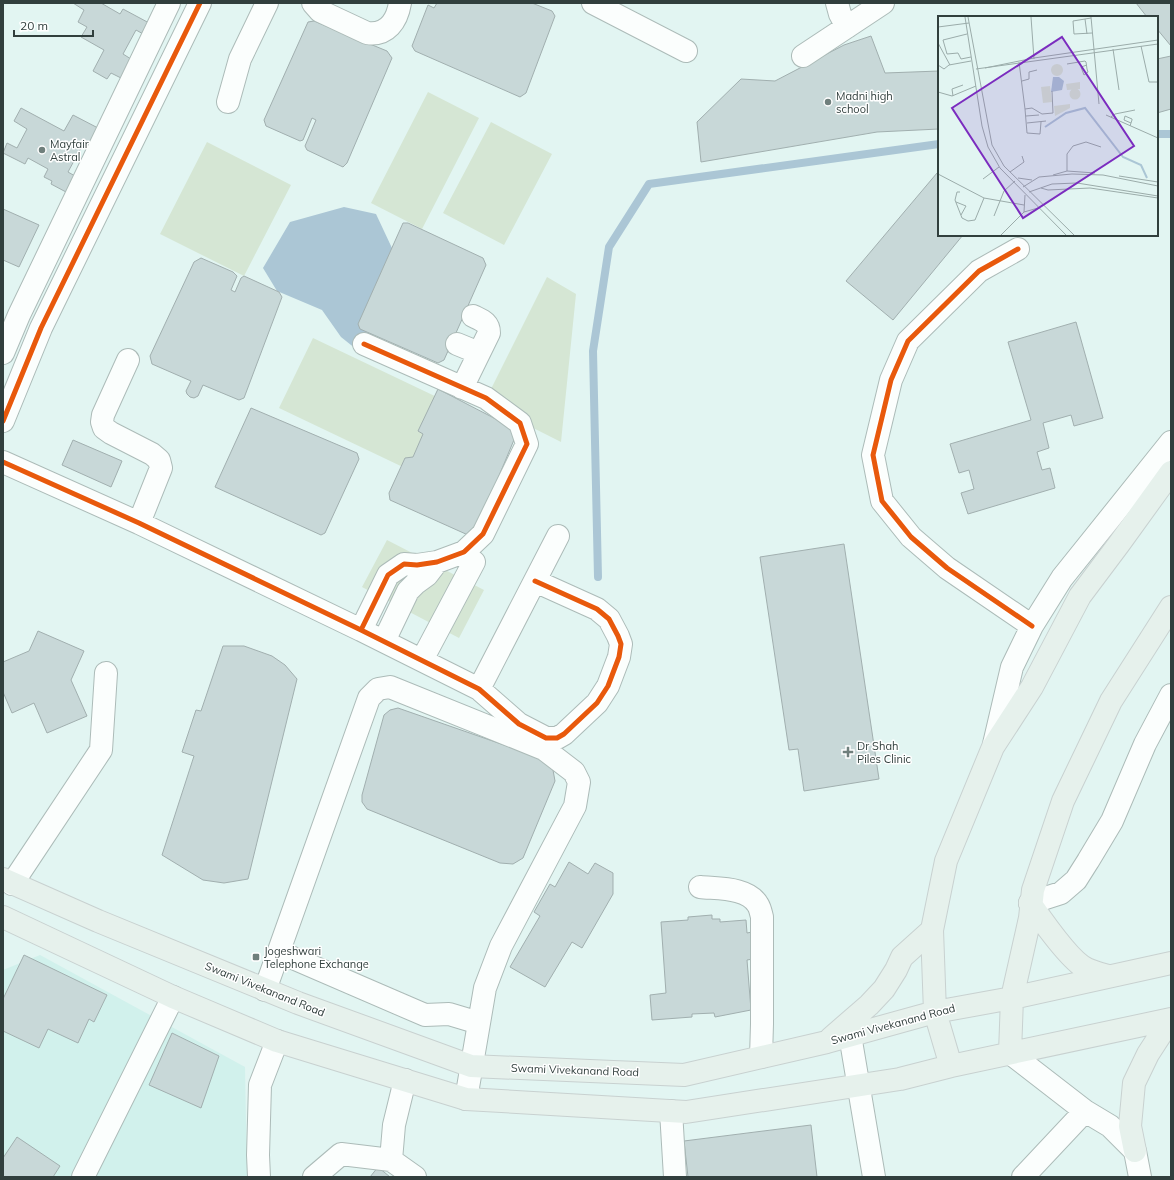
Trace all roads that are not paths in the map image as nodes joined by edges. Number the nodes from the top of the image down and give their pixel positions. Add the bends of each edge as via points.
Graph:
1 (169, 3) edge
2 (200, 3) edge
3 (268, 3) edge
4 (313, 3) edge
5 (400, 3) edge
6 (593, 3) edge
7 (837, 3) edge
8 (883, 3) edge
9 (847, 27) junction
10 (686, 51) dead end
11 (803, 56) dead end
12 (228, 102) dead end
13 (118, 109) junction
14 (143, 120) junction
15 (1018, 249) dead end
16 (11, 311) edge
17 (473, 316) dead end
18 (41, 328) junction
19 (364, 344) dead end
20 (457, 344) dead end
21 (3, 353) edge
22 (479, 353) junction
23 (128, 360) dead end
24 (462, 388) junction
25 (3, 421) edge
26 (1171, 442) edge
27 (3, 462) edge
28 (1171, 472) edge
29 (139, 523) junction
30 (558, 536) dead end
31 (437, 562) junction
32 (474, 562) dead end
33 (535, 581) junction
34 (1171, 607) edge
35 (1032, 626) junction
36 (361, 630) junction
37 (384, 641) junction
38 (422, 660) junction
39 (106, 673) dead end
40 (479, 689) junction
41 (1171, 695) edge
42 (993, 748) junction
43 (8, 881) edge
44 (700, 887) dead end
45 (1030, 903) junction
46 (3, 917) edge
47 (932, 930) junction
48 (278, 952) junction
49 (1171, 963) edge
50 (1108, 976) junction
51 (265, 990) junction
52 (173, 997) junction
53 (1012, 998) junction
54 (935, 1012) junction
55 (1170, 1019) edge
56 (478, 1023) junction
57 (850, 1035) junction
58 (277, 1041) junction
59 (827, 1042) junction
60 (1010, 1053) junction
61 (761, 1057) junction
62 (471, 1066) junction
63 (951, 1066) junction
64 (405, 1080) junction
65 (858, 1086) junction
66 (466, 1098) junction
67 (672, 1111) junction
68 (1085, 1111) junction
69 (1135, 1151) junction
70 (391, 1160) junction
71 (83, 1177) edge
72 (259, 1177) edge
73 (314, 1177) edge
74 (415, 1177) edge
75 (675, 1177) edge
76 (874, 1177) edge
77 (1023, 1177) edge
78 (1140, 1177) edge

1 - 13 street
2 - 14 street
3 - 12 street via 240,59
4 - 5 street via 320,11 367,33 375,34 384,32 394,20
6 - 10 street
7 - 9 street
8 - 9 street
9 - 11 street
13 - 14 street
13 - 16 street
14 - 18 street
15 - 35 street via 979,271 908,341 890,380 874,455 882,501 912,537 947,568
16 - 18 street
16 - 21 street
17 - 22 street via 489,327 489,333
18 - 25 street
19 - 24 street
20 - 22 street
22 - 24 street
23 - 29 street via 102,415 102,422 104,428 111,433 159,460 161,468
24 - 31 street via 486,398 520,423 527,444 483,534 464,552
26 - 35 street via 1062,578
27 - 29 street
28 - 42 main road via 1080,596 1032,687
29 - 36 street
30 - 33 street
31 - 36 street via 404,564 388,575
31 - 37 street via 427,575 408,591
32 - 38 street
33 - 40 street
33 - 40 street via 597,609 608,619 621,644 608,686 597,703 557,738 546,738 519,724
34 - 45 main road via 1111,701 1083,758 1063,801
35 - 42 street via 1012,667
36 - 37 street
37 - 38 street
38 - 40 street
39 - 43 street via 101,750
41 - 45 street via 1145,744 1112,821 1076,880 1061,893
42 - 47 main road via 946,861
43 - 51 main road, Swami Vivekanand Road
44 - 61 street via 743,892 752,897 758,905 762,917
45 - 50 main road via 1043,923 1073,958 1086,969
45 - 53 main road via 1030,918
46 - 52 main road
47 - 54 main road
47 - 59 main road via 902,958 884,989 869,1005
48 - 51 street
48 - 56 street via 425,1015 449,1014
48 - 56 street via 369,698 378,689 390,687 544,749 574,772 579,782 575,806 501,946 485,988
49 - 50 main road, Swami Vivekanand Road
50 - 53 main road, Swami Vivekanand Road
51 - 62 main road, Swami Vivekanand Road
52 - 58 main road
52 - 71 street
53 - 54 main road, Swami Vivekanand Road
53 - 60 main road
54 - 57 main road, Swami Vivekanand Road
54 - 63 main road
55 - 60 main road
55 - 69 main road via 1148,1054 1134,1083 1130,1126
56 - 62 street
57 - 59 main road, Swami Vivekanand Road
57 - 65 street
58 - 64 main road
58 - 72 street via 260,1085
59 - 61 main road, Swami Vivekanand Road
60 - 63 main road
60 - 68 street
61 - 62 main road, Swami Vivekanand Road via 684,1075
62 - 66 street
63 - 65 main road
64 - 66 main road
64 - 70 street via 394,1125
65 - 67 main road via 686,1112
65 - 76 street
66 - 67 main road
67 - 75 street
68 - 69 street via 1110,1126
68 - 77 street
69 - 78 street
70 - 73 street via 341,1154
70 - 74 street

